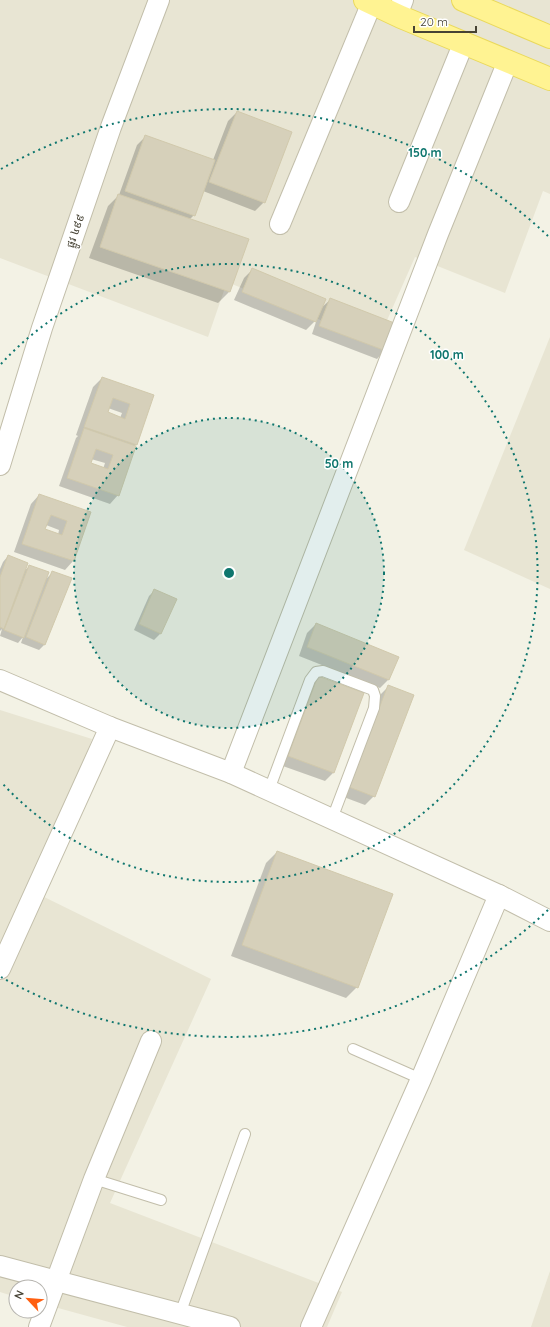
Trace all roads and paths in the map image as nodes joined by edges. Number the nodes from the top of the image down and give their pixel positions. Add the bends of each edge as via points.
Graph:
1 (159, 0) edge
2 (463, 0) edge
3 (370, 1) edge
4 (400, 7) edge
5 (547, 33) edge
6 (464, 42) junction
7 (508, 62) junction
8 (550, 79) edge
9 (399, 202) dead end
10 (280, 224) dead end
11 (0, 464) edge
12 (0, 680) edge
13 (110, 727) junction
14 (231, 773) junction
15 (269, 790) junction
16 (332, 819) junction
17 (499, 895) junction
18 (550, 921) edge
19 (0, 969) edge
20 (152, 1041) dead end
21 (353, 1049) dead end
22 (420, 1079) junction
23 (245, 1134) dead end
24 (94, 1179) junction
25 (161, 1200) dead end
26 (0, 1266) edge
27 (57, 1281) junction
28 (180, 1314) junction
29 (39, 1327) edge
30 (230, 1327) edge
31 (311, 1327) edge

1 - 11 street, ផ្លូវ ៤៩៩ via 111,127 49,306
2 - 5 main road
3 - 4 main road
3 - 10 street
4 - 6 main road
6 - 7 main road
6 - 9 street
7 - 8 main road
7 - 14 street via 435,241
12 - 13 street
13 - 14 street
13 - 19 street
14 - 15 street
15 - 16 street
15 - 16 lane via 310,680 316,672 323,671 372,690 375,696 374,708
16 - 17 street
17 - 18 street
17 - 22 street
20 - 24 street
21 - 22 lane
22 - 31 street
23 - 28 lane
24 - 25 lane
24 - 27 street
26 - 27 street
27 - 28 street
27 - 29 street
28 - 30 street

